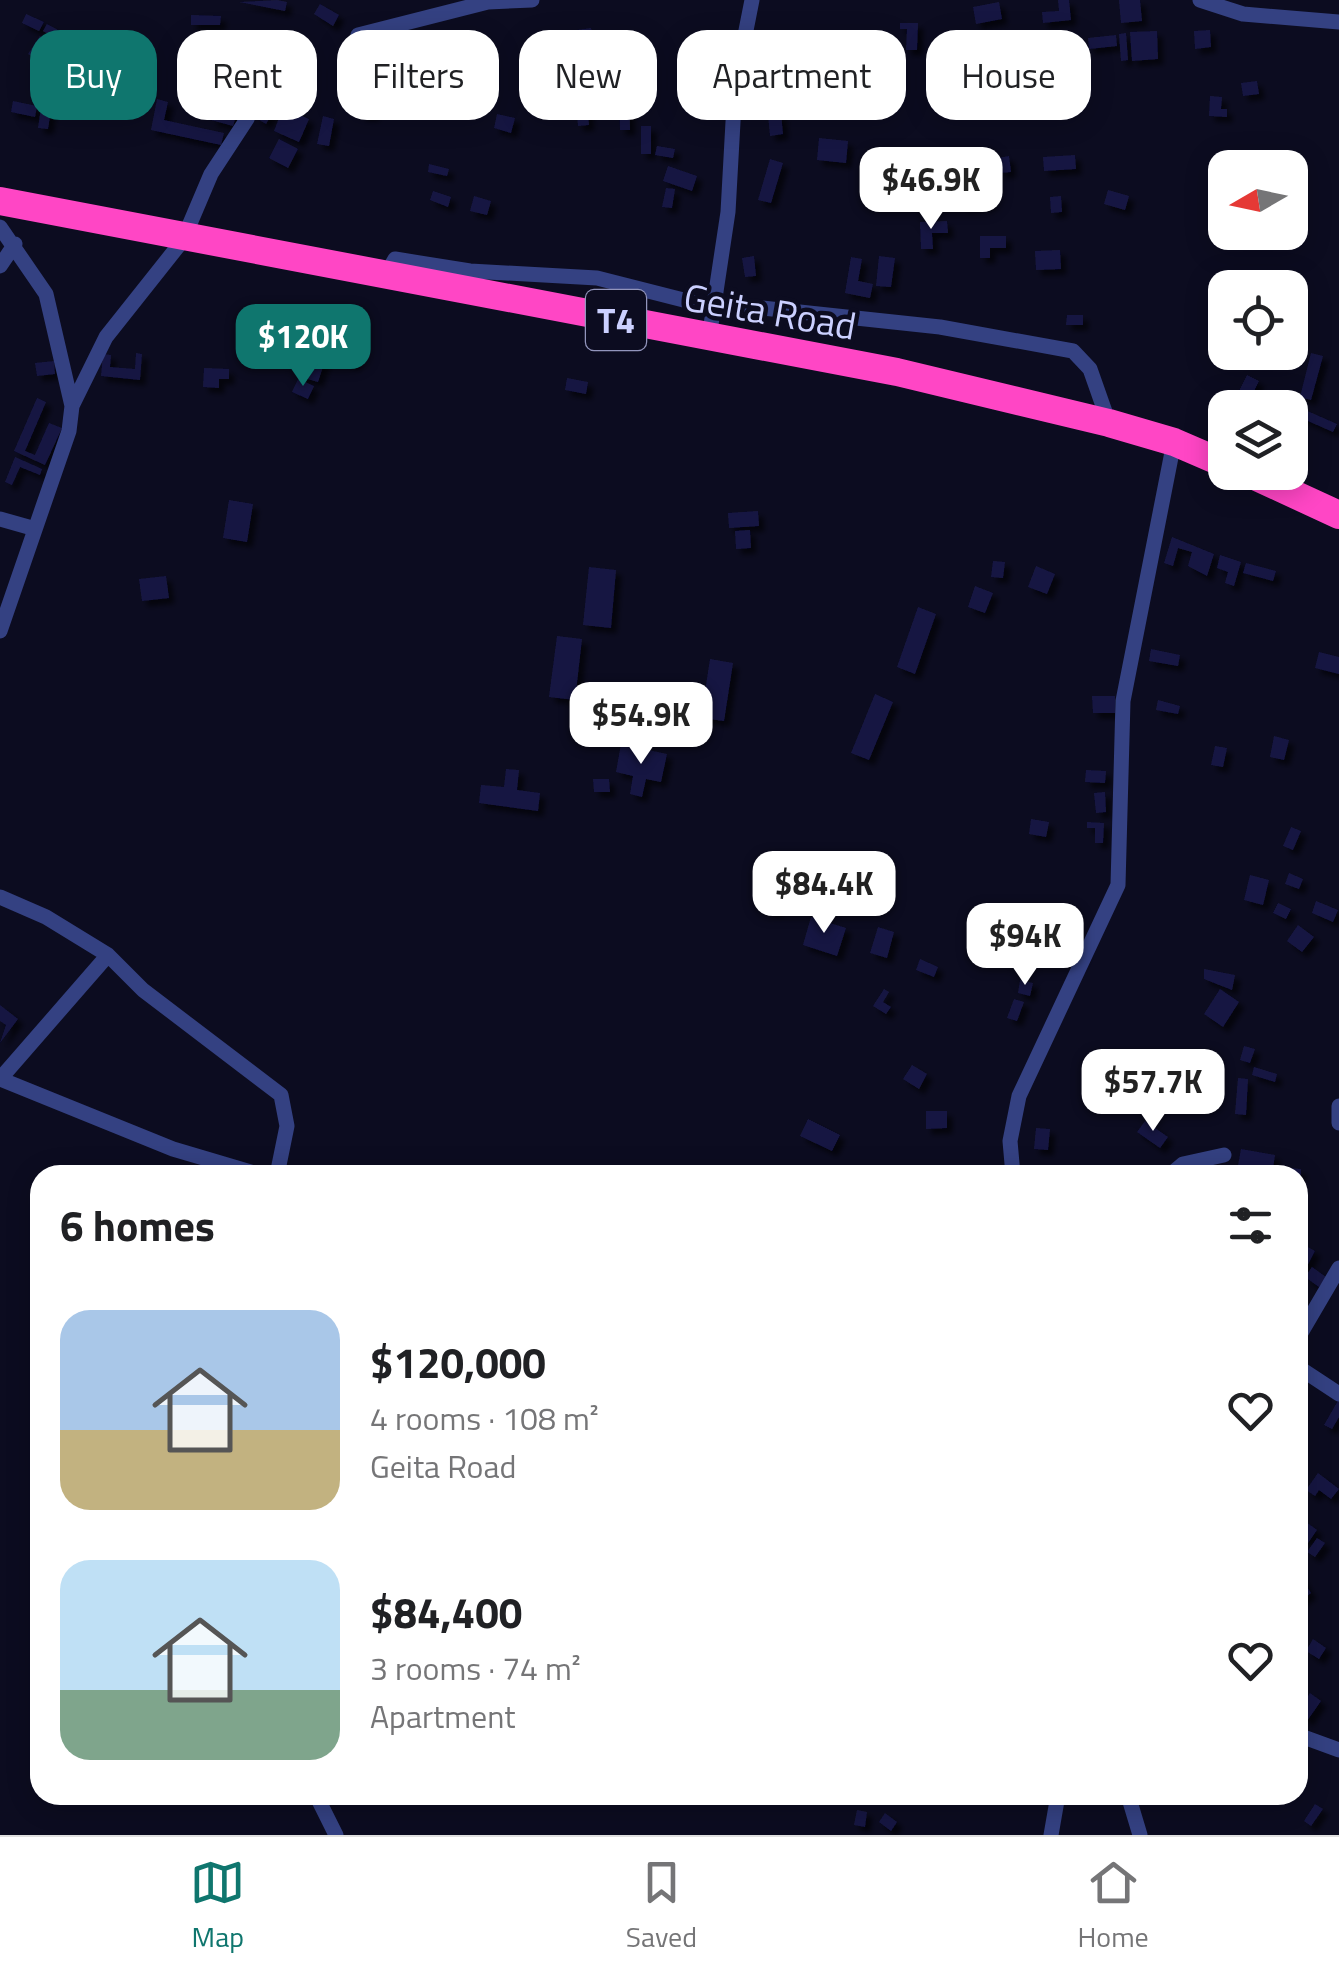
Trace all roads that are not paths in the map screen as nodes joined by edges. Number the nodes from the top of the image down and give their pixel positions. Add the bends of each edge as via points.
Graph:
1 (532, 0) edge
2 (752, 0) edge
3 (1200, 0) edge
4 (485, 1) edge
5 (1339, 22) edge
6 (377, 30) edge
7 (246, 120) edge
8 (0, 202) edge
9 (0, 227) edge
10 (183, 240) junction
11 (15, 244) junction
12 (0, 266) edge
13 (387, 273) junction
14 (715, 308) junction
15 (709, 338) junction
16 (72, 406) junction
17 (1110, 423) junction
18 (1174, 442) junction
19 (1208, 457) edge
20 (1285, 490) edge
21 (1339, 515) edge
22 (0, 519) edge
23 (32, 528) junction
24 (0, 631) edge
25 (0, 897) edge
26 (108, 955) junction
27 (1339, 1106) edge
28 (1339, 1123) edge
29 (1224, 1154) dead end
30 (227, 1165) edge
31 (278, 1165) edge
32 (1012, 1165) edge
33 (1183, 1165) edge
34 (1339, 1268) edge
35 (1308, 1321) edge
36 (1308, 1374) edge
37 (1339, 1394) edge
38 (1308, 1739) edge
39 (1339, 1750) edge
40 (321, 1805) edge
41 (1056, 1805) edge
42 (1058, 1805) edge
43 (1131, 1805) edge
44 (336, 1835) edge
45 (1051, 1835) edge
46 (1066, 1835) edge
47 (1140, 1835) edge

1 - 4 street
2 - 14 street via 735,86
3 - 5 street via 1243,14
4 - 6 street
7 - 10 street via 211,174
8 - 10 highway, Geita Road / T4
9 - 11 street
10 - 13 highway, Geita Road / T4
10 - 16 street via 106,337
11 - 12 street
11 - 16 street via 46,294
13 - 14 street via 395,258 470,271 597,278
13 - 15 highway, Geita Road / T4
14 - 15 street
14 - 17 street via 940,327 1074,351 1090,369
15 - 17 highway, Geita Road / T4 via 897,372
16 - 23 street
17 - 18 highway, Geita Road / T4
18 - 19 highway, Geita Road / T4
18 - 32 street via 1123,701 1118,886 1020,1096
20 - 21 highway
22 - 23 street
23 - 24 street
25 - 26 street
26 - 30 street via 0,1078
26 - 31 street via 281,1095 287,1126
27 - 28 street
29 - 33 street
34 - 35 street
36 - 37 street
38 - 39 street
40 - 44 street
41 - 45 street
42 - 46 street
43 - 47 street

